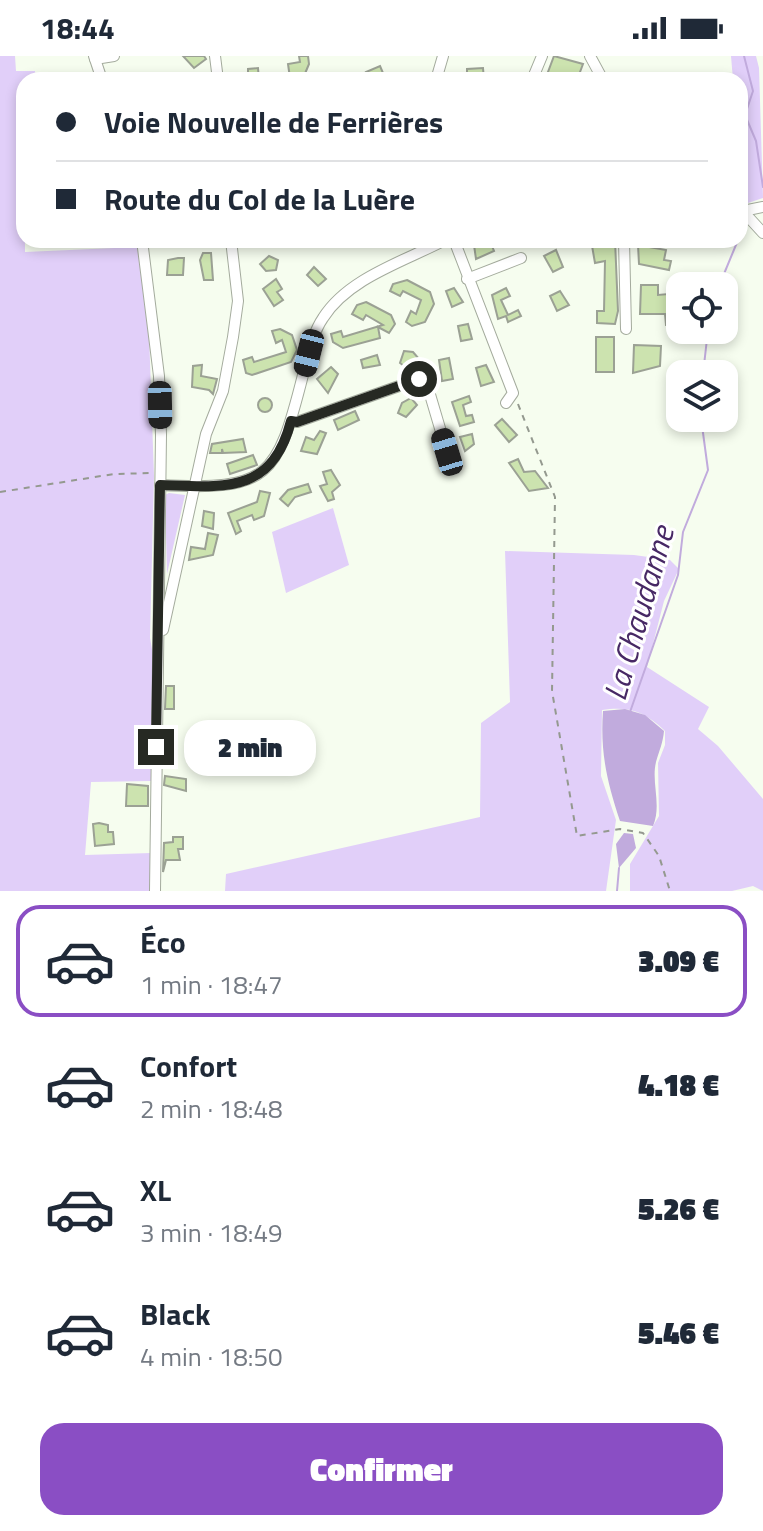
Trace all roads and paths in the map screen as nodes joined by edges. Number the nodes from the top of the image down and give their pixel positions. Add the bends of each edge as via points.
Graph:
1 (114, 56) edge
2 (95, 57) edge
3 (750, 210) edge
4 (761, 230) edge
5 (143, 248) edge
6 (232, 248) edge
7 (429, 248) edge
8 (457, 248) edge
9 (624, 248) edge
10 (521, 258) dead end
11 (467, 279) junction
12 (626, 329) dead end
13 (513, 393) junction
14 (506, 403) dead end
15 (291, 421) junction
16 (447, 452) dead end
17 (160, 472) junction
18 (160, 485) junction
19 (194, 487) junction
20 (0, 492) edge
21 (174, 580) junction
22 (159, 585) junction
23 (158, 664) junction
24 (155, 891) edge
25 (670, 891) edge

1 - 2 street
3 - 4 street
5 - 17 street via 159,376
6 - 19 street via 238,301 233,337
7 - 15 street via 372,276 337,300 322,318
8 - 11 street
9 - 12 street
10 - 11 street
11 - 13 street
13 - 14 street
13 - 25 path via 555,497 552,691 577,836 620,829 643,833 659,856
15 - 16 street via 419,379 426,381
15 - 19 street via 277,458 263,473 233,485
17 - 18 street
17 - 20 path
18 - 19 street
18 - 22 street
19 - 21 street
21 - 22 street
21 - 23 street
22 - 23 street
23 - 24 street

